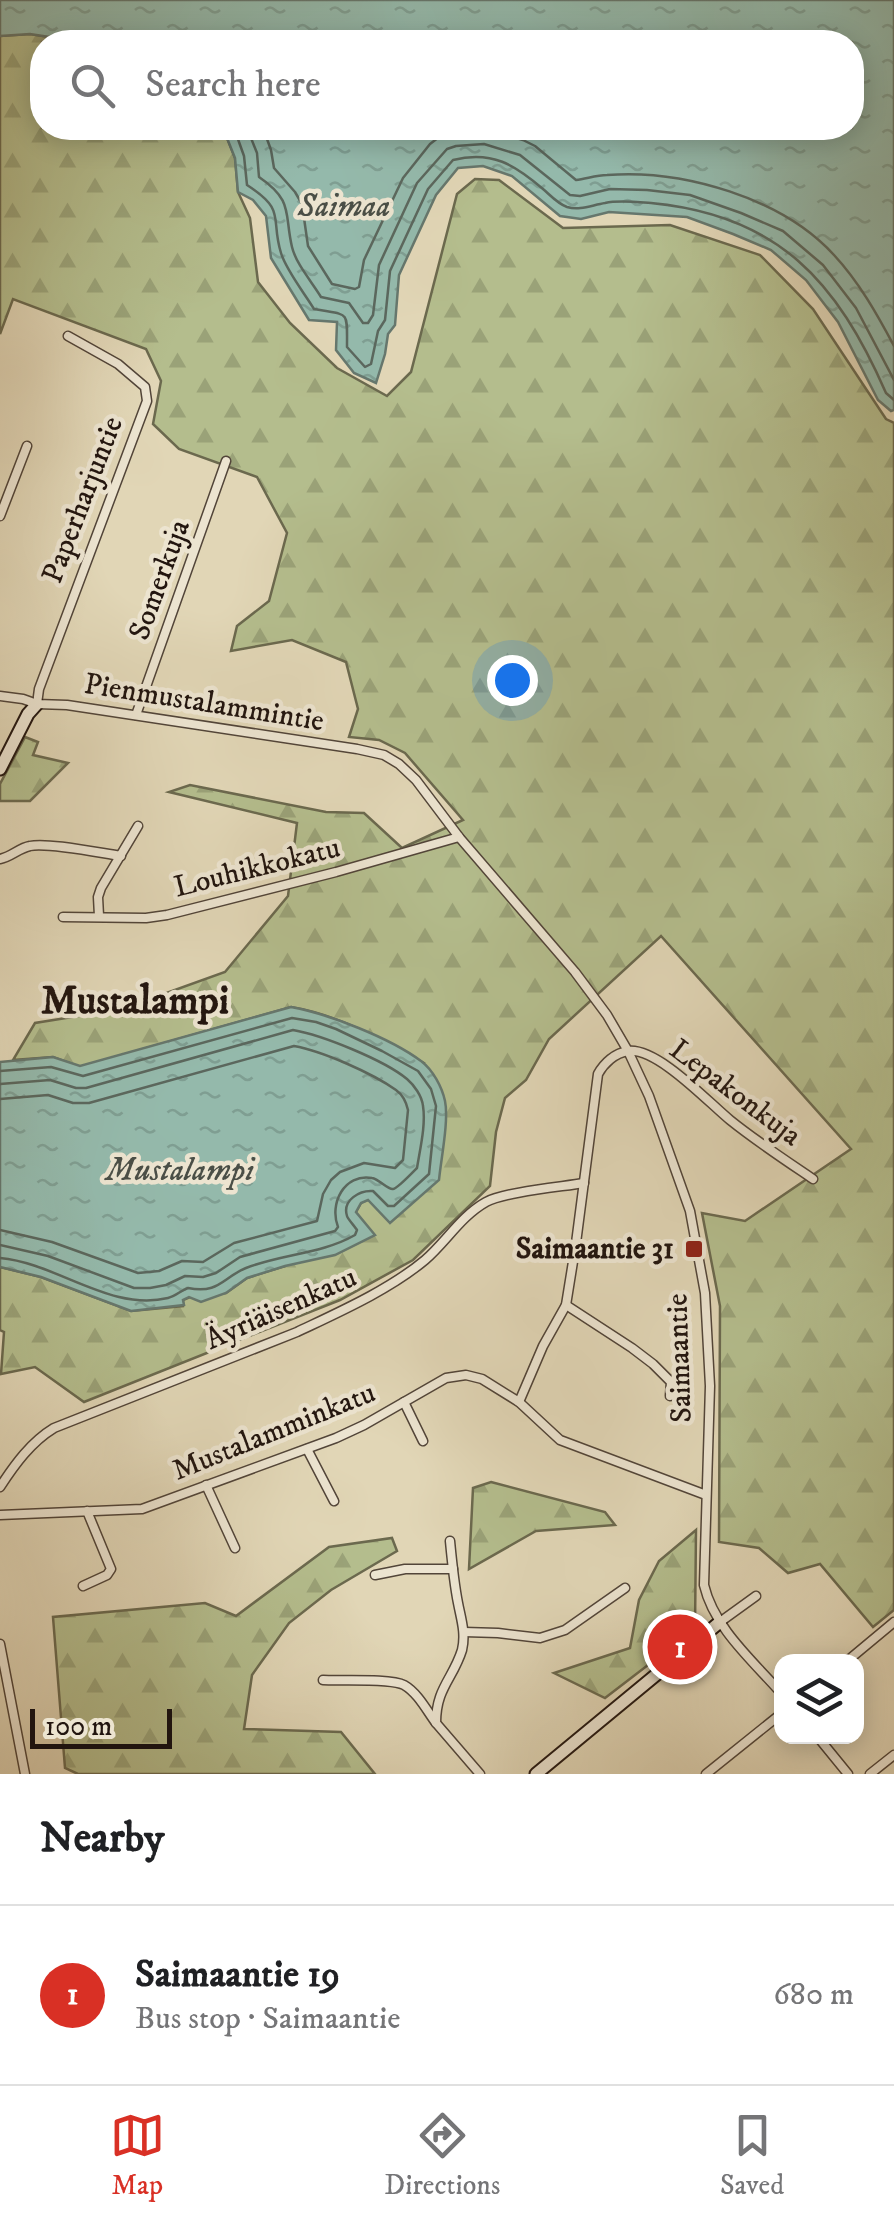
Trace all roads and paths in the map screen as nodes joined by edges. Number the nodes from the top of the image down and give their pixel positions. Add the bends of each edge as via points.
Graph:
1 (68, 336) dead end
2 (26, 446) dead end
3 (226, 461) dead end
4 (0, 516) edge
5 (0, 696) edge
6 (37, 704) junction
7 (136, 715) junction
8 (399, 764) joint
9 (0, 769) edge
10 (138, 826) dead end
11 (459, 837) junction
12 (121, 856) junction
13 (0, 859) edge
14 (98, 916) junction
15 (62, 917) dead end
16 (628, 1051) junction
17 (813, 1179) dead end
18 (584, 1183) junction
19 (566, 1305) junction
20 (670, 1396) dead end
21 (404, 1402) junction
22 (519, 1402) junction
23 (423, 1441) dead end
24 (306, 1449) junction
25 (206, 1486) junction
26 (0, 1487) edge
27 (706, 1495) junction
28 (334, 1502) dead end
29 (87, 1512) junction
30 (0, 1515) edge
31 (450, 1541) dead end
32 (235, 1548) dead end
33 (453, 1569) junction
34 (375, 1575) dead end
35 (83, 1586) dead end
36 (625, 1588) dead end
37 (756, 1596) dead end
38 (720, 1622) junction
39 (894, 1622) edge
40 (464, 1632) junction
41 (0, 1644) edge
42 (856, 1654) edge
43 (323, 1680) dead end
44 (774, 1685) edge
45 (774, 1719) edge
46 (436, 1723) junction
47 (824, 1744) edge
48 (894, 1755) edge
49 (25, 1774) edge
50 (480, 1774) edge
51 (536, 1774) edge
52 (706, 1774) edge
53 (848, 1774) edge
54 (870, 1774) edge

1 - 6 street, Paperharjuntie via 145,386 147,401
2 - 4 street
3 - 7 street, Somerkuja
5 - 6 street, Pienmustalammintie
6 - 7 street, Pienmustalammintie
6 - 9 street, Paperharjuntie
7 - 8 street, Pienmustalammintie via 356,749
8 - 11 street, Saimaantie
10 - 12 street
11 - 14 street, Louhikkokatu via 184,911
11 - 16 street, Saimaantie via 575,972
12 - 13 street via 40,845
12 - 14 street via 101,888
14 - 15 street, Louhikkokatu
16 - 17 street, Lepakonkuja via 660,1062
16 - 18 street via 604,1063 598,1074
16 - 27 street, Saimaantie via 678,1174 696,1241 710,1386
18 - 19 street
18 - 26 street, Äyriäisenkatu via 490,1200 424,1260 333,1315 40,1436
19 - 20 street via 653,1364 670,1382
19 - 22 street
21 - 22 street, Mustalamminkatu via 466,1374
21 - 23 street
21 - 24 street, Mustalamminkatu
22 - 27 street, Mustalamminkatu via 560,1440
24 - 25 street, Mustalamminkatu
24 - 28 street
25 - 29 street, Mustalamminkatu via 142,1509
25 - 32 street
27 - 38 street, Saimaantie via 704,1585
29 - 30 street, Mustalamminkatu
29 - 35 street via 112,1569
31 - 33 street
33 - 34 street
33 - 40 street
36 - 40 street via 565,1630 540,1638
37 - 38 street
38 - 44 street
38 - 51 street
39 - 42 street
40 - 46 street
41 - 49 street
43 - 46 street via 404,1684
45 - 52 street
46 - 50 street
47 - 53 street
48 - 54 street

